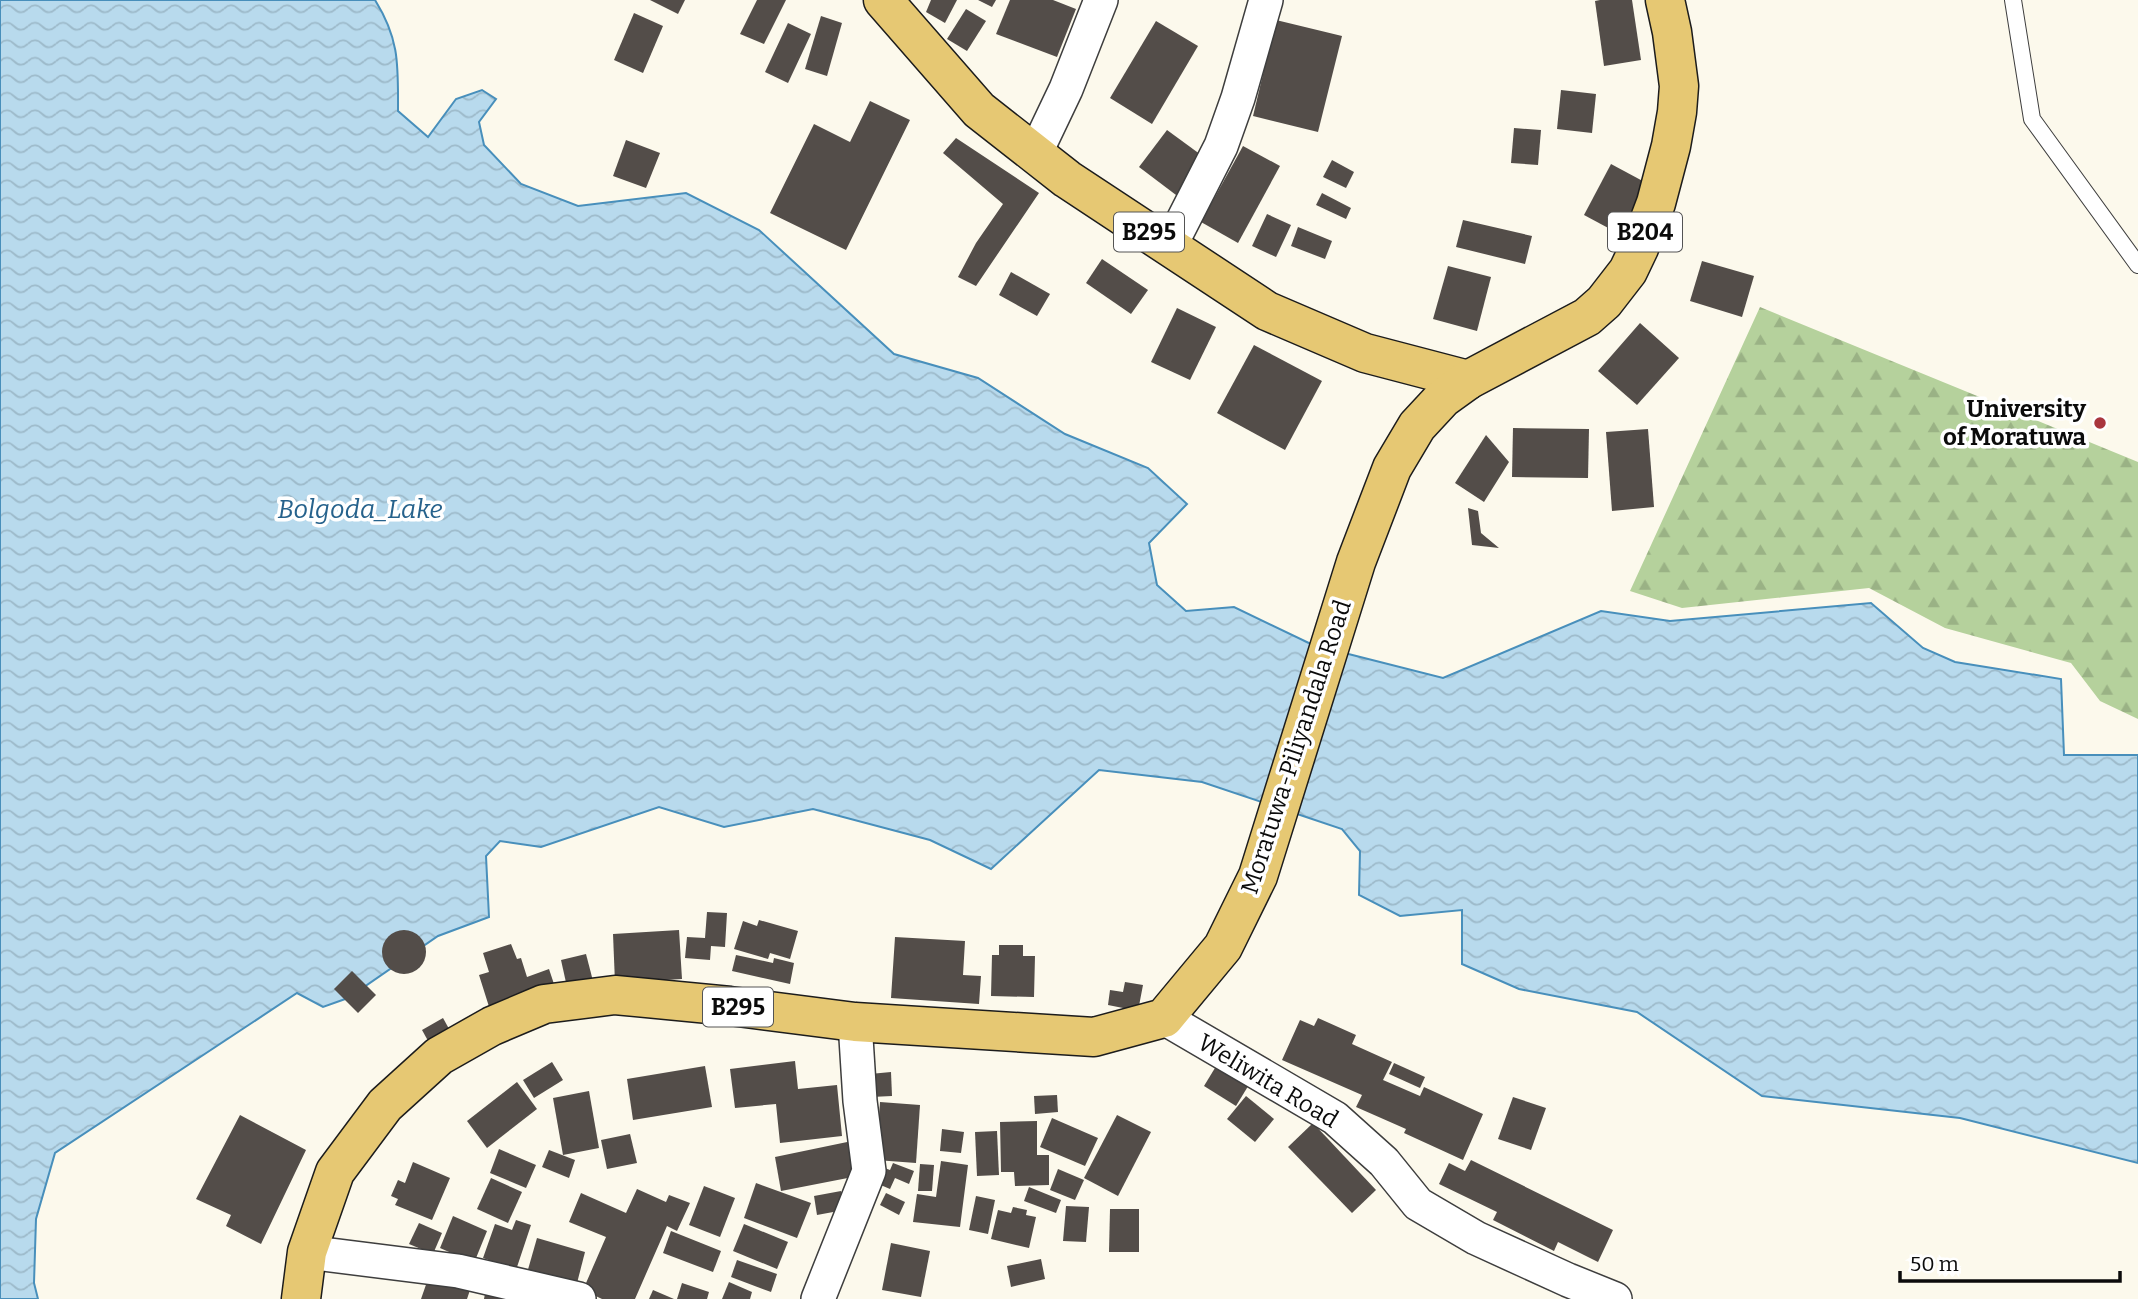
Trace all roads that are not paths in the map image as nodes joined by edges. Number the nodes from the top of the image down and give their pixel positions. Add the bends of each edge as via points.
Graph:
1 (1101, 0) edge
2 (1266, 0) edge
3 (1665, 0) edge
4 (2013, 0) edge
5 (896, 6) edge
6 (1035, 154) junction
7 (1170, 246) junction
8 (2138, 265) edge
9 (1468, 380) junction
10 (1164, 1018) junction
11 (855, 1022) junction
12 (307, 1252) junction
13 (301, 1299) edge
14 (579, 1299) edge
15 (818, 1299) edge
16 (1615, 1299) edge

1 - 6 street
2 - 7 street via 1221,146
3 - 9 main road, B204 via 1679,86 1677,112 1656,203 1628,271 1587,317
4 - 8 lane via 2032,119
5 - 6 main road, B295 via 979,110
6 - 7 main road, B295
7 - 9 main road, B295 via 1267,311 1365,353
9 - 10 main road, Moratuwa-Piliyandala Road via 1417,426 1392,468 1356,562 1258,876 1223,947
10 - 11 main road, B295 via 1094,1037
10 - 16 street, Weliwita Road via 1335,1118 1384,1162 1418,1204 1476,1238
11 - 12 main road, B295 via 615,995 534,1008 439,1056 385,1105 335,1172
11 - 15 street via 869,1171
12 - 13 main road, B295
12 - 14 street via 458,1271

